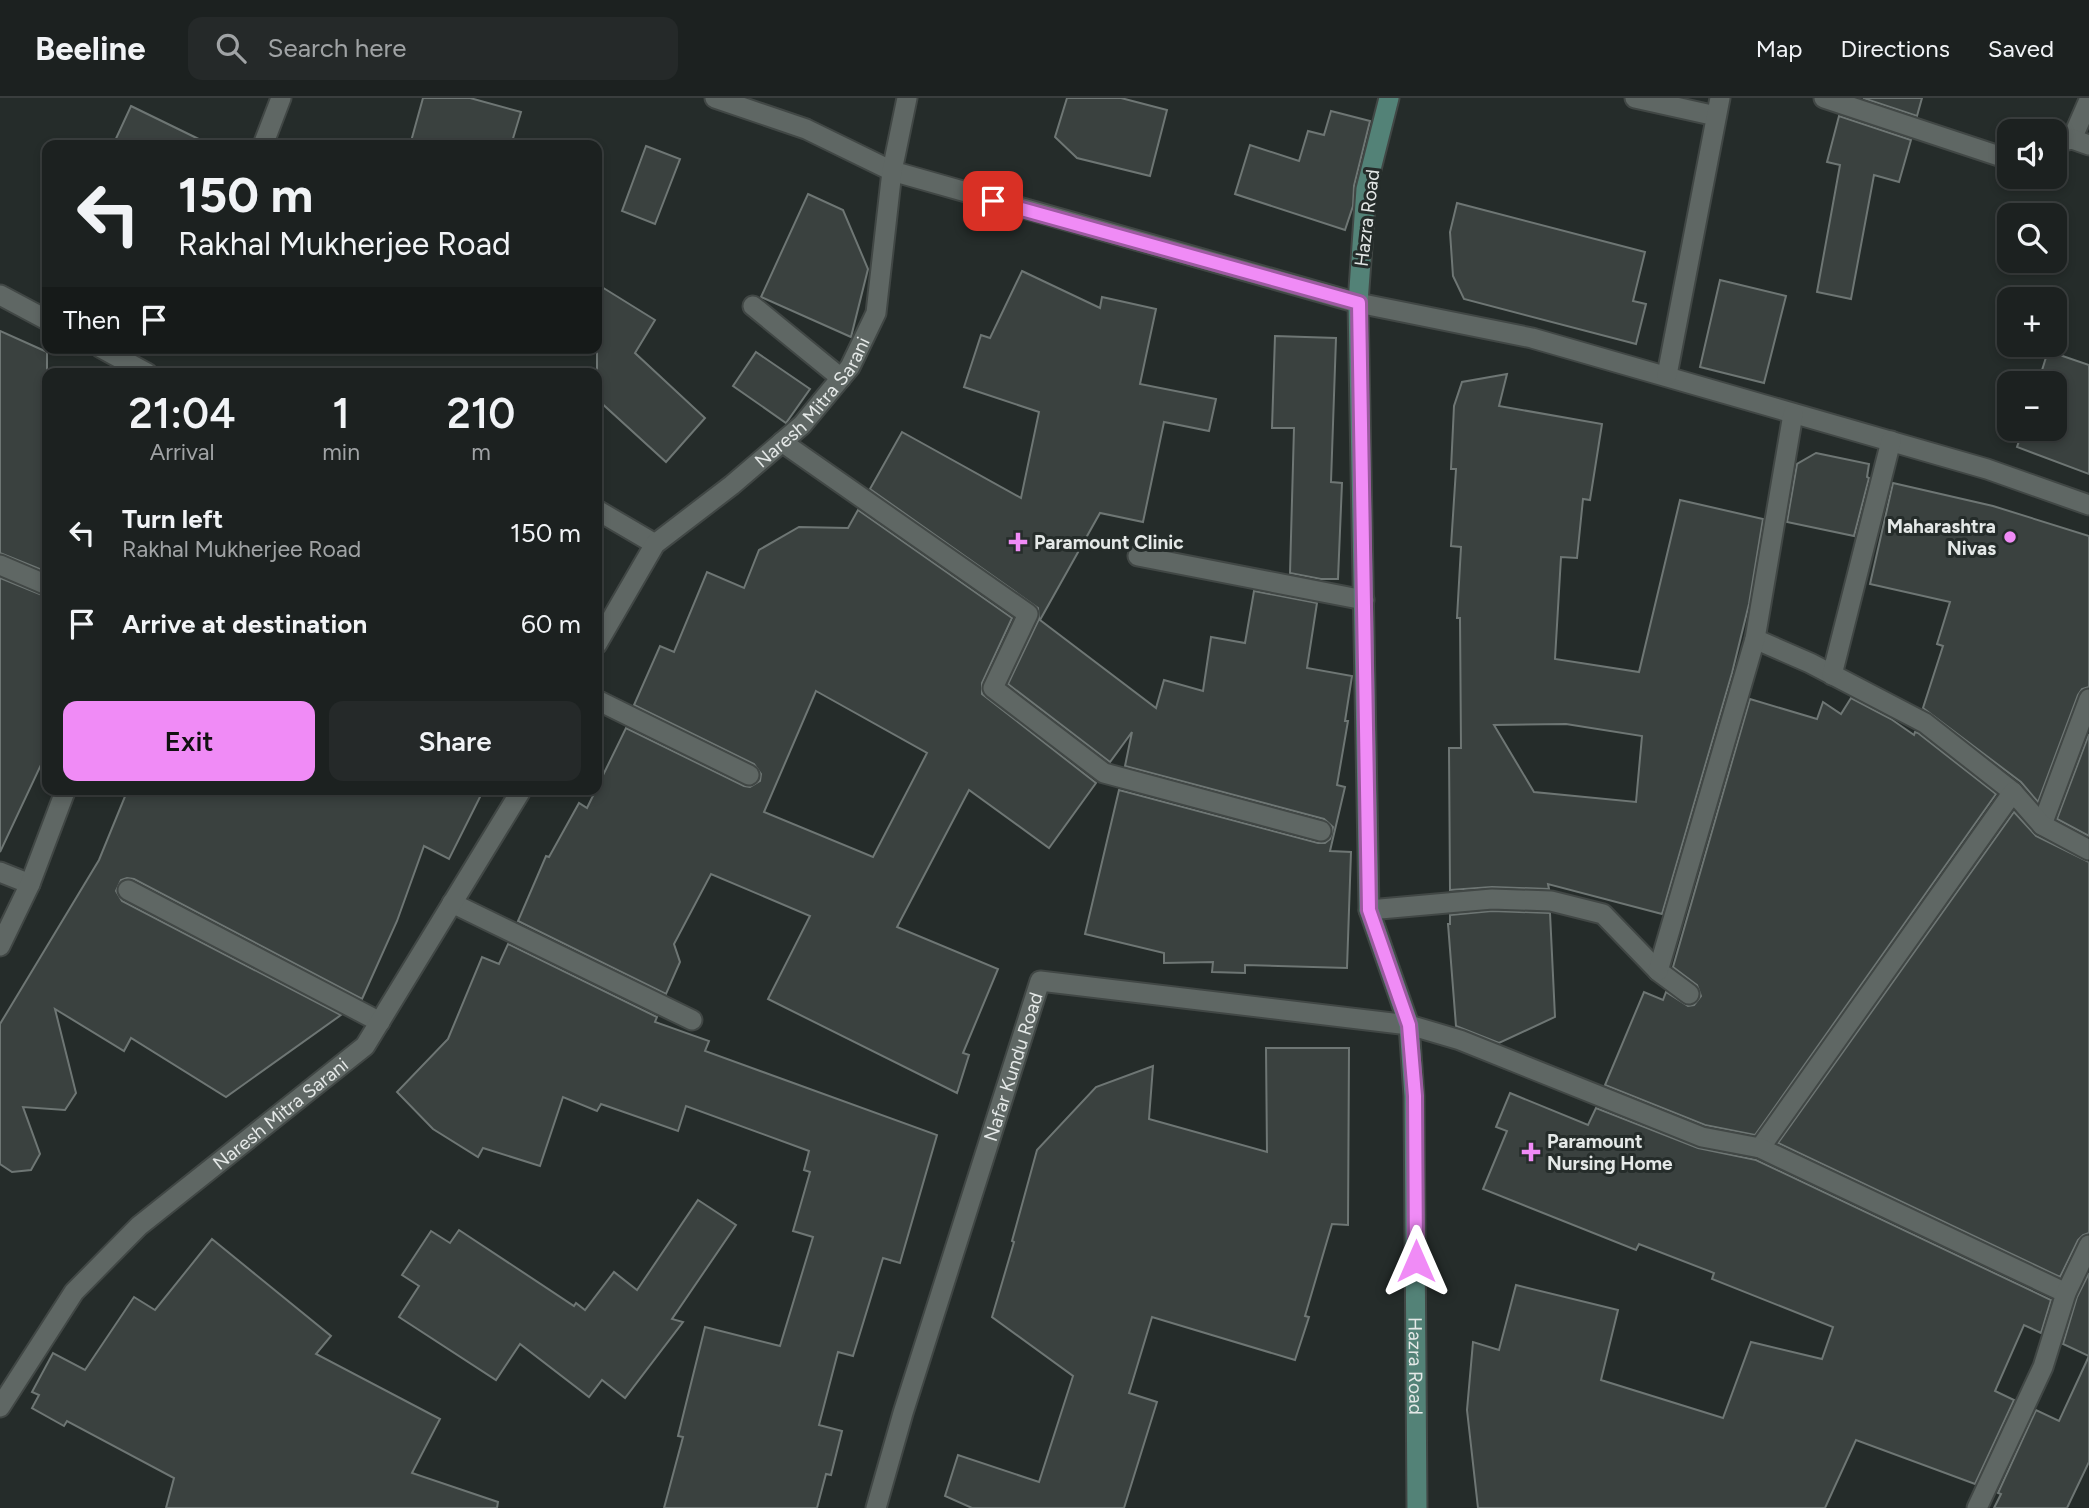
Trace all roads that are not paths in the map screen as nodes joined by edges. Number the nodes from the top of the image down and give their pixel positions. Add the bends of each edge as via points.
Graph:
1 (281, 98) edge
2 (715, 98) edge
3 (907, 98) edge
4 (1389, 98) edge
5 (1635, 98) edge
6 (1824, 98) edge
7 (2089, 100) edge
8 (1718, 107) edge
9 (265, 140) edge
10 (2072, 142) edge
11 (1997, 155) edge
12 (892, 171) junction
13 (0, 295) edge
14 (1359, 303) junction
15 (753, 306) dead end
16 (42, 317) edge
17 (112, 354) edge
18 (138, 368) edge
19 (1667, 375) junction
20 (841, 378) junction
21 (1793, 414) junction
22 (782, 442) junction
23 (1891, 442) junction
24 (2089, 505) edge
25 (602, 513) edge
26 (655, 544) junction
27 (1138, 556) dead end
28 (0, 565) edge
29 (42, 582) edge
30 (1364, 600) junction
31 (602, 635) edge
32 (1755, 639) junction
33 (1832, 675) junction
34 (602, 702) edge
35 (2088, 705) edge
36 (749, 775) dead end
37 (2013, 792) junction
38 (64, 795) edge
39 (518, 795) edge
40 (2042, 825) junction
41 (1321, 831) dead end
42 (2089, 850) edge
43 (0, 872) edge
44 (30, 884) junction
45 (128, 890) dead end
46 (452, 903) junction
47 (1369, 910) junction
48 (0, 946) edge
49 (1658, 971) junction
50 (1689, 994) dead end
51 (692, 1020) dead end
52 (380, 1022) junction
53 (1409, 1025) junction
54 (1760, 1149) junction
55 (2089, 1245) edge
56 (2066, 1293) junction
57 (0, 1407) edge
58 (876, 1508) edge
59 (1417, 1508) edge
60 (1977, 1508) edge

1 - 9 street
2 - 12 street via 806,129
3 - 12 street, Naresh Mitra Sarani
4 - 14 main road, Hazra Road via 1366,189
5 - 8 street
6 - 11 street
7 - 10 street
8 - 19 street
12 - 14 street
12 - 20 street, Naresh Mitra Sarani via 876,313
13 - 16 street
14 - 19 street via 1532,338
14 - 30 main road, Hazra Road
15 - 20 street
17 - 18 street
19 - 21 street
20 - 22 street, Naresh Mitra Sarani
21 - 23 street
21 - 32 street
22 - 26 street, Naresh Mitra Sarani
22 - 41 street via 1028,614 993,688 1104,773
23 - 24 street
23 - 33 street
25 - 26 street
26 - 31 street, Naresh Mitra Sarani
27 - 30 street
28 - 29 street
30 - 47 main road, Hazra Road
32 - 33 street
32 - 49 street
33 - 37 street via 1925,723
34 - 36 street
35 - 40 street
37 - 40 street
37 - 54 street
38 - 44 street
39 - 46 street, Naresh Mitra Sarani
40 - 42 street
43 - 44 street
44 - 48 street
45 - 52 street
46 - 51 street
46 - 52 street, Naresh Mitra Sarani
47 - 49 street via 1492,899 1551,901 1604,914
47 - 53 main road, Hazra Road
49 - 50 street
52 - 57 street, Naresh Mitra Sarani via 365,1046 139,1226 74,1292
53 - 54 street via 1460,1040 1702,1137
53 - 58 street, Nafar Kundu Road via 1040,981
53 - 59 main road, Hazra Road via 1415,1096
54 - 56 street
55 - 56 street
56 - 60 street via 2043,1367

